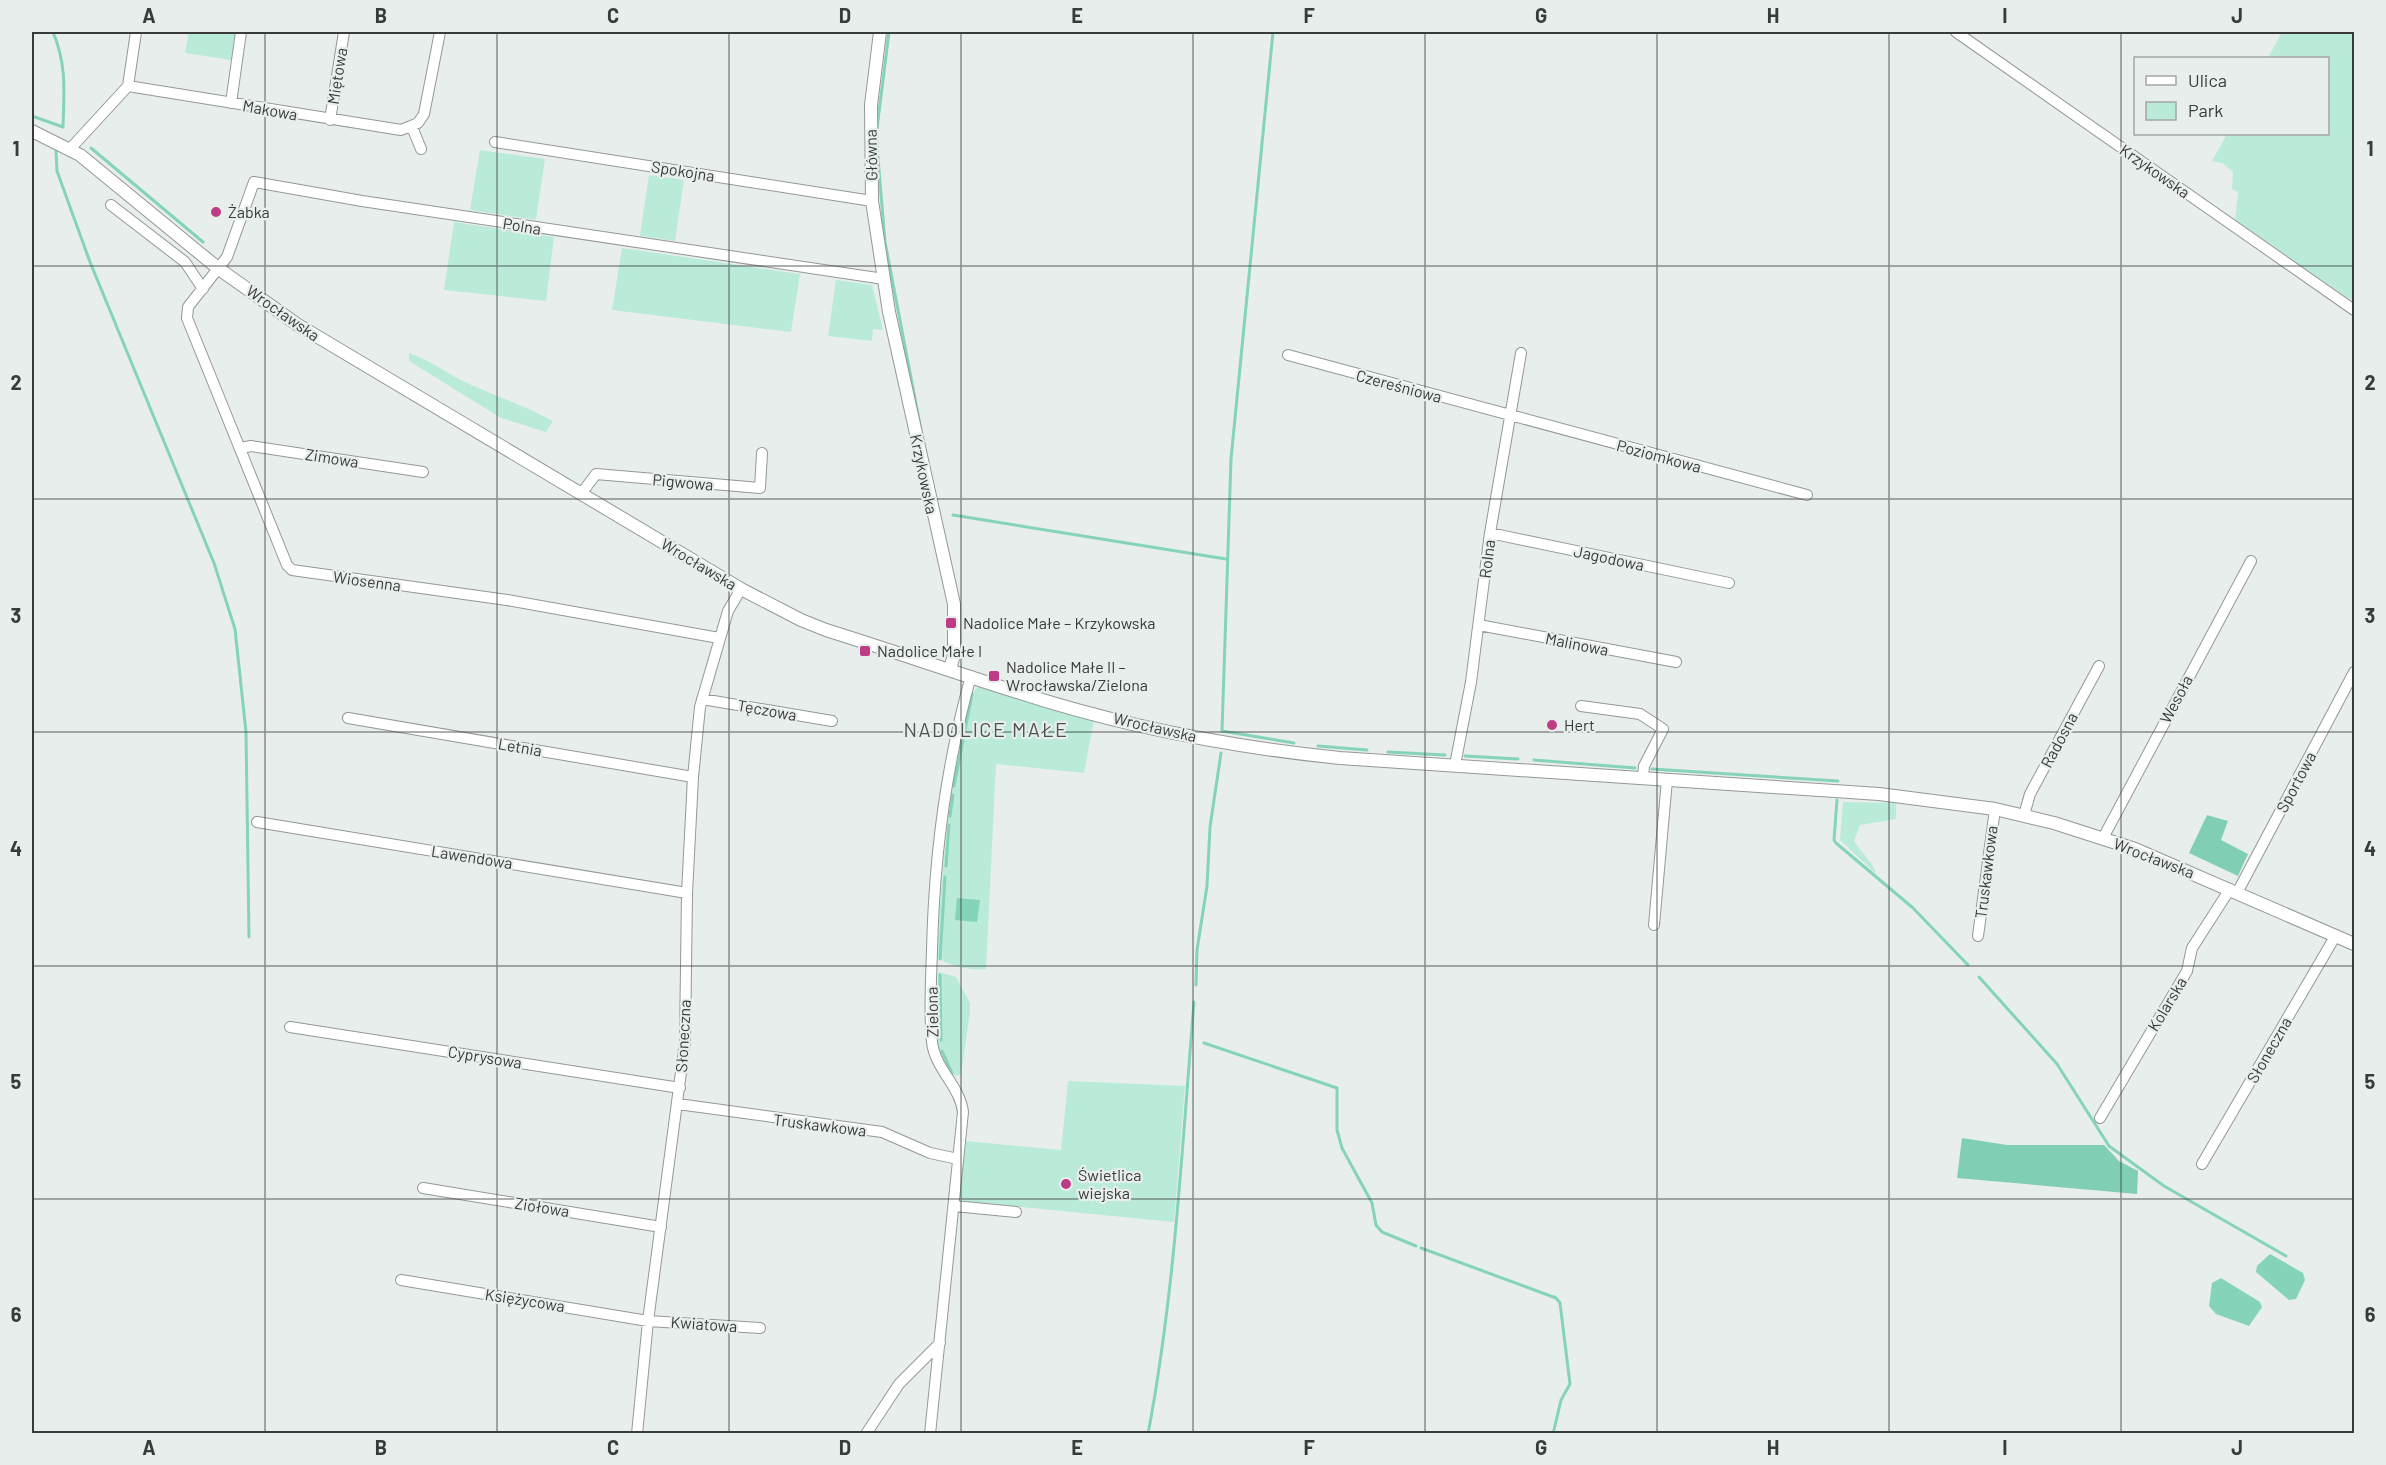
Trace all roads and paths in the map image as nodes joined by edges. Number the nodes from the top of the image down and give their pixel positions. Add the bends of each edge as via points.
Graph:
1 (136, 32) edge
2 (242, 32) edge
3 (344, 32) edge
4 (440, 32) edge
5 (880, 32) edge
6 (1956, 32) edge
7 (128, 86) junction
8 (231, 103) junction
9 (330, 120) junction
10 (412, 127) junction
11 (32, 131) edge
12 (495, 142) dead end
13 (70, 149) junction
14 (421, 149) dead end
15 (872, 201) junction
16 (111, 205) dead end
17 (219, 268) junction
18 (884, 279) junction
19 (203, 289) junction
20 (2355, 310) edge
21 (1521, 353) dead end
22 (1288, 355) dead end
23 (1511, 416) junction
24 (241, 448) junction
25 (762, 453) dead end
26 (423, 472) dead end
27 (581, 494) junction
28 (1807, 495) dead end
29 (1490, 533) junction
30 (2251, 561) dead end
31 (1729, 583) dead end
32 (741, 589) junction
33 (1479, 625) junction
34 (719, 638) junction
35 (1676, 662) dead end
36 (2099, 666) dead end
37 (950, 669) junction
38 (2355, 672) edge
39 (971, 676) junction
40 (702, 699) junction
41 (1581, 706) dead end
42 (348, 718) dead end
43 (832, 721) dead end
44 (1460, 766) junction
45 (693, 777) junction
46 (1643, 778) junction
47 (1667, 780) junction
48 (1995, 809) junction
49 (2024, 815) junction
50 (257, 822) dead end
51 (2103, 838) junction
52 (2234, 891) junction
53 (687, 893) junction
54 (1654, 925) dead end
55 (2336, 935) junction
56 (1978, 936) dead end
57 (2355, 944) edge
58 (290, 1027) dead end
59 (680, 1088) junction
60 (678, 1104) junction
61 (2100, 1118) dead end
62 (958, 1159) junction
63 (2202, 1164) dead end
64 (423, 1188) dead end
65 (954, 1206) junction
66 (1016, 1212) dead end
67 (661, 1227) junction
68 (401, 1280) dead end
69 (648, 1321) junction
70 (760, 1328) dead end
71 (940, 1342) junction
72 (637, 1434) edge
73 (866, 1434) edge
74 (930, 1434) edge

1 - 7 street
2 - 8 street
3 - 9 street, Miętowa
4 - 10 street via 424,114
5 - 15 street, Główna via 871,105
6 - 20 street, Krzykowska
7 - 8 street, Makowa
7 - 13 street
8 - 9 street, Makowa
9 - 10 street, Makowa via 389,129
10 - 14 street
11 - 13 street, Wrocławska
12 - 15 street, Spokojna
13 - 17 street, Wrocławska
15 - 18 street, Główna
16 - 19 street via 185,262
17 - 18 street, Polna via 227,257 254,182
17 - 19 street, Wiosenna
17 - 27 street, Wrocławska via 297,325
18 - 37 street, Krzykowska via 954,604 954,655
19 - 24 street, Wiosenna via 188,307 187,318
21 - 23 street, Rolna
22 - 23 street, Czereśniowa
23 - 28 street, Poziomkowa
23 - 29 street, Rolna
24 - 26 street, Zimowa via 251,446
24 - 34 street, Wiosenna via 292,570 507,600
25 - 27 street, Pigwowa via 760,488 596,474
27 - 32 street, Wrocławska
29 - 31 street, Jagodowa
29 - 33 street, Rolna
30 - 51 street, Wesoła
32 - 34 street
32 - 37 street, Wrocławska via 801,620
33 - 35 street, Malinowa
33 - 44 street, Rolna
34 - 40 street, Słoneczna
36 - 49 street, Radosna via 2030,794
37 - 39 street, Wrocławska
38 - 52 street, Sportowa
39 - 44 street, Wrocławska via 1092,713 1235,744 1340,758
39 - 62 street, Zielona via 962,705 942,819 931,965 932,1045 943,1071 962,1099
40 - 43 street, Tęczowa
40 - 45 street, Słoneczna
41 - 46 street via 1640,714 1663,729 1644,766
42 - 45 street, Letnia
44 - 46 street, Wrocławska
45 - 53 street, Słoneczna
46 - 47 street, Wrocławska
47 - 48 street, Wrocławska via 1943,801
47 - 54 street
48 - 49 street, Wrocławska
48 - 56 street, Truskawkowa
49 - 51 street, Wrocławska
50 - 53 street, Lawendowa
51 - 52 street, Wrocławska
52 - 55 street, Wrocławska
52 - 61 street, Kolarska via 2192,948 2187,971
53 - 59 street, Słoneczna via 685,1042
55 - 57 street, Wrocławska
55 - 63 street, Słoneczna
58 - 59 street, Cyprysowa
59 - 60 street, Słoneczna
60 - 62 street, Truskawkowa via 882,1132 930,1153
60 - 67 street, Słoneczna
62 - 65 street, Zielona
64 - 67 street, Ziołowa
65 - 66 street
65 - 71 street, Zielona
67 - 69 street, Słoneczna
68 - 69 street, Księżycowa
69 - 70 street, Kwiatowa
69 - 72 street, Słoneczna
71 - 73 street via 898,1384
71 - 74 street, Zielona

